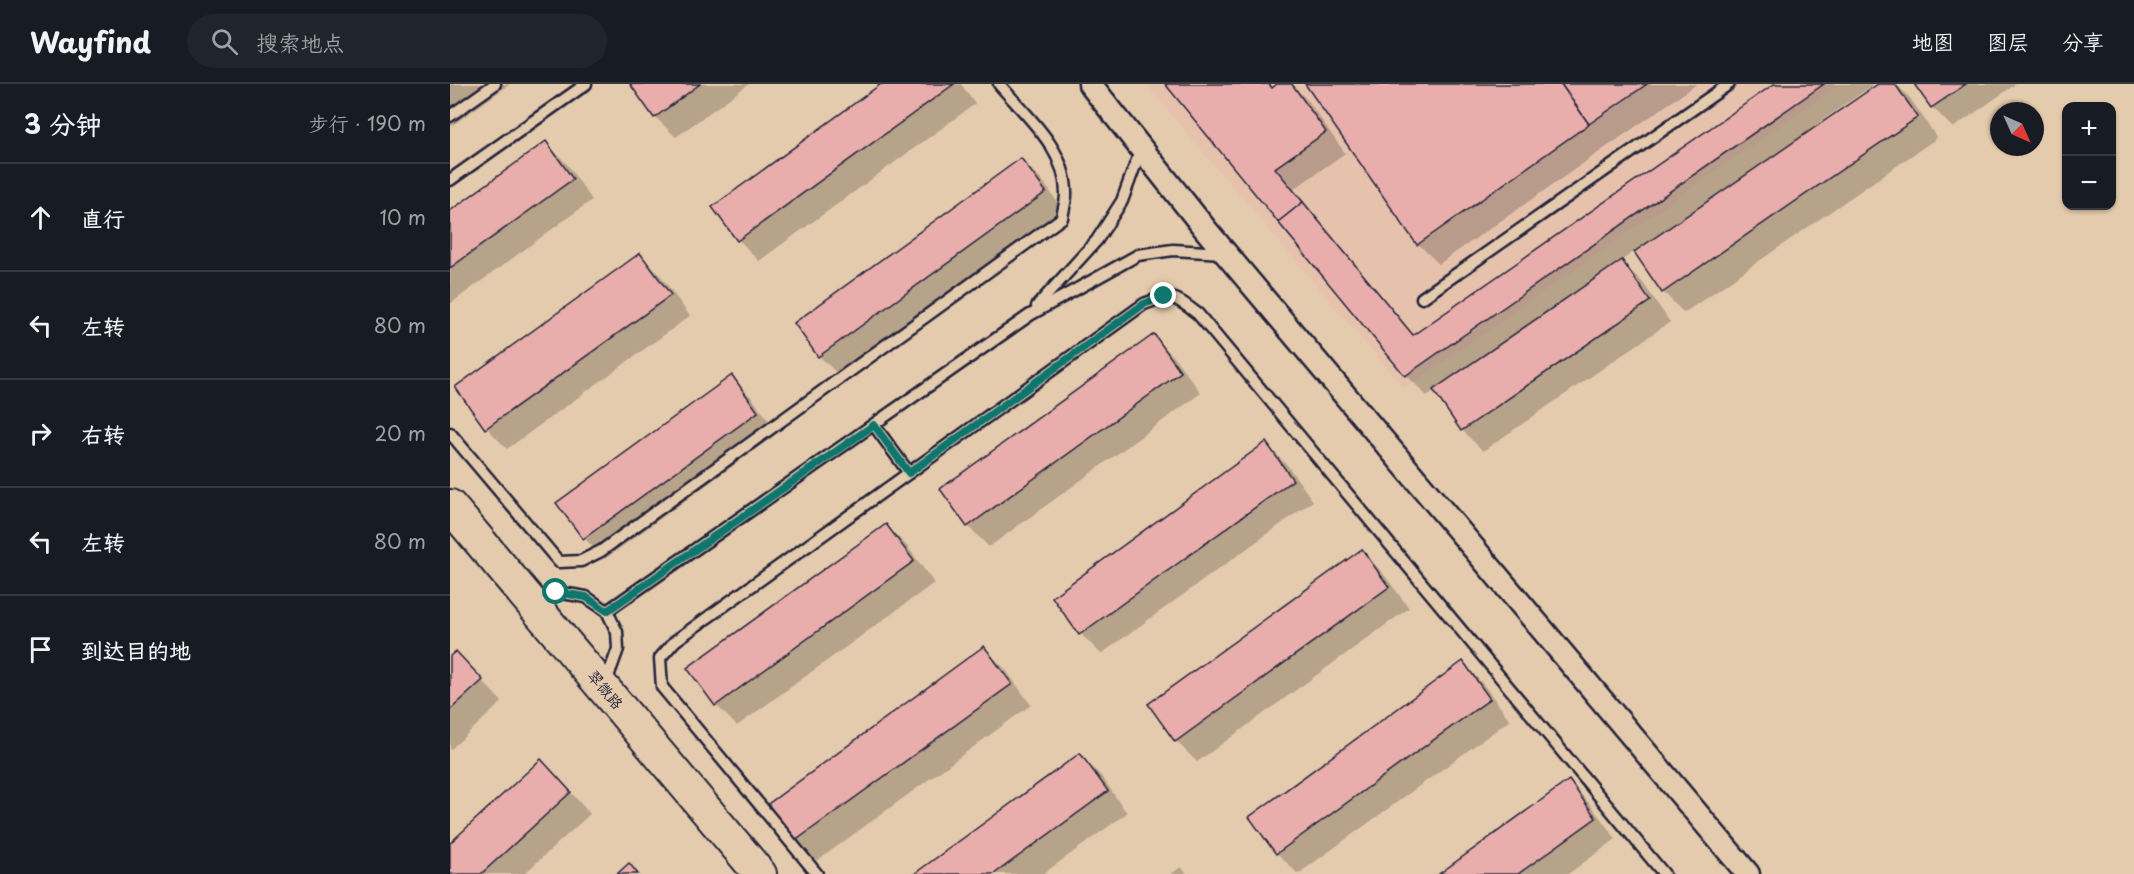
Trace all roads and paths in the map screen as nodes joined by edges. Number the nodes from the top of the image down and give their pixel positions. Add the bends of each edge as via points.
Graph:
1 (495, 84) edge
2 (586, 84) edge
3 (999, 84) edge
4 (1090, 84) edge
5 (1729, 84) edge
6 (450, 116) edge
7 (1141, 148) junction
8 (450, 180) edge
9 (1226, 254) junction
10 (1422, 298) dead end
11 (1030, 315) junction
12 (874, 425) junction
13 (450, 433) edge
14 (909, 473) junction
15 (450, 506) edge
16 (530, 600) junction
17 (607, 611) junction
18 (604, 688) junction
19 (760, 874) edge
20 (817, 874) edge
21 (1664, 874) edge
22 (1748, 874) edge

1 - 6 lane
2 - 8 lane
3 - 13 lane via 1055,151 1066,196 1062,218 601,551 580,561 559,562
4 - 7 street
5 - 10 lane
7 - 9 street
7 - 11 lane via 1122,201 1097,240
9 - 11 lane via 1173,250 1138,255
9 - 22 street
11 - 12 lane
12 - 14 lane
12 - 17 lane
14 - 20 lane via 675,641 660,658 662,687
14 - 21 lane via 1144,304 1164,296 1178,299 1198,315
15 - 16 street, 翠微路
16 - 17 lane via 556,592 586,597
16 - 18 street, 翠微路
17 - 18 lane via 617,632 618,650
18 - 19 street, 翠微路

